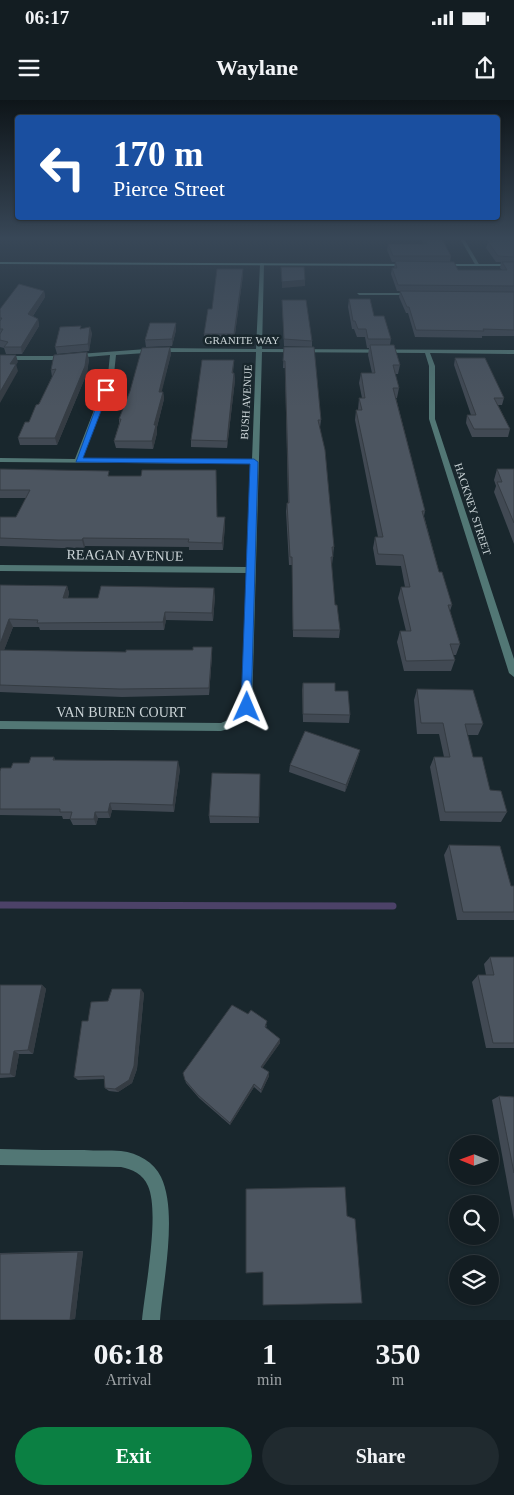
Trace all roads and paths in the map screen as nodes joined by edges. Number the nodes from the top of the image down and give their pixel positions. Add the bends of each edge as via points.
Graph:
1 (261, 294) edge
2 (359, 294) dead end
3 (417, 294) edge
4 (260, 350) junction
5 (427, 351) junction
6 (514, 352) edge
7 (113, 353) junction
8 (0, 358) edge
9 (0, 460) edge
10 (78, 460) junction
11 (254, 462) junction
12 (0, 568) edge
13 (250, 570) junction
14 (514, 672) edge
15 (240, 720) joint
16 (0, 725) edge
17 (0, 1157) edge
18 (151, 1320) edge

1 - 4 street, BUSH AVENUE
2 - 3 street
4 - 5 street, GRANITE WAY
4 - 7 street, GRANITE WAY
4 - 11 street, BUSH AVENUE
5 - 6 street, GRANITE WAY
5 - 14 street, HACKNEY STREET via 432,366 432,419
7 - 8 street, GRANITE WAY
7 - 10 street via 111,374
9 - 10 street
10 - 11 street
11 - 13 street, BUSH AVENUE
12 - 13 street, REAGAN AVENUE
13 - 15 street, BUSH AVENUE via 247,707
15 - 16 street, VAN BUREN COURT via 221,727
17 - 18 street via 121,1159 145,1168 156,1183 160,1204

